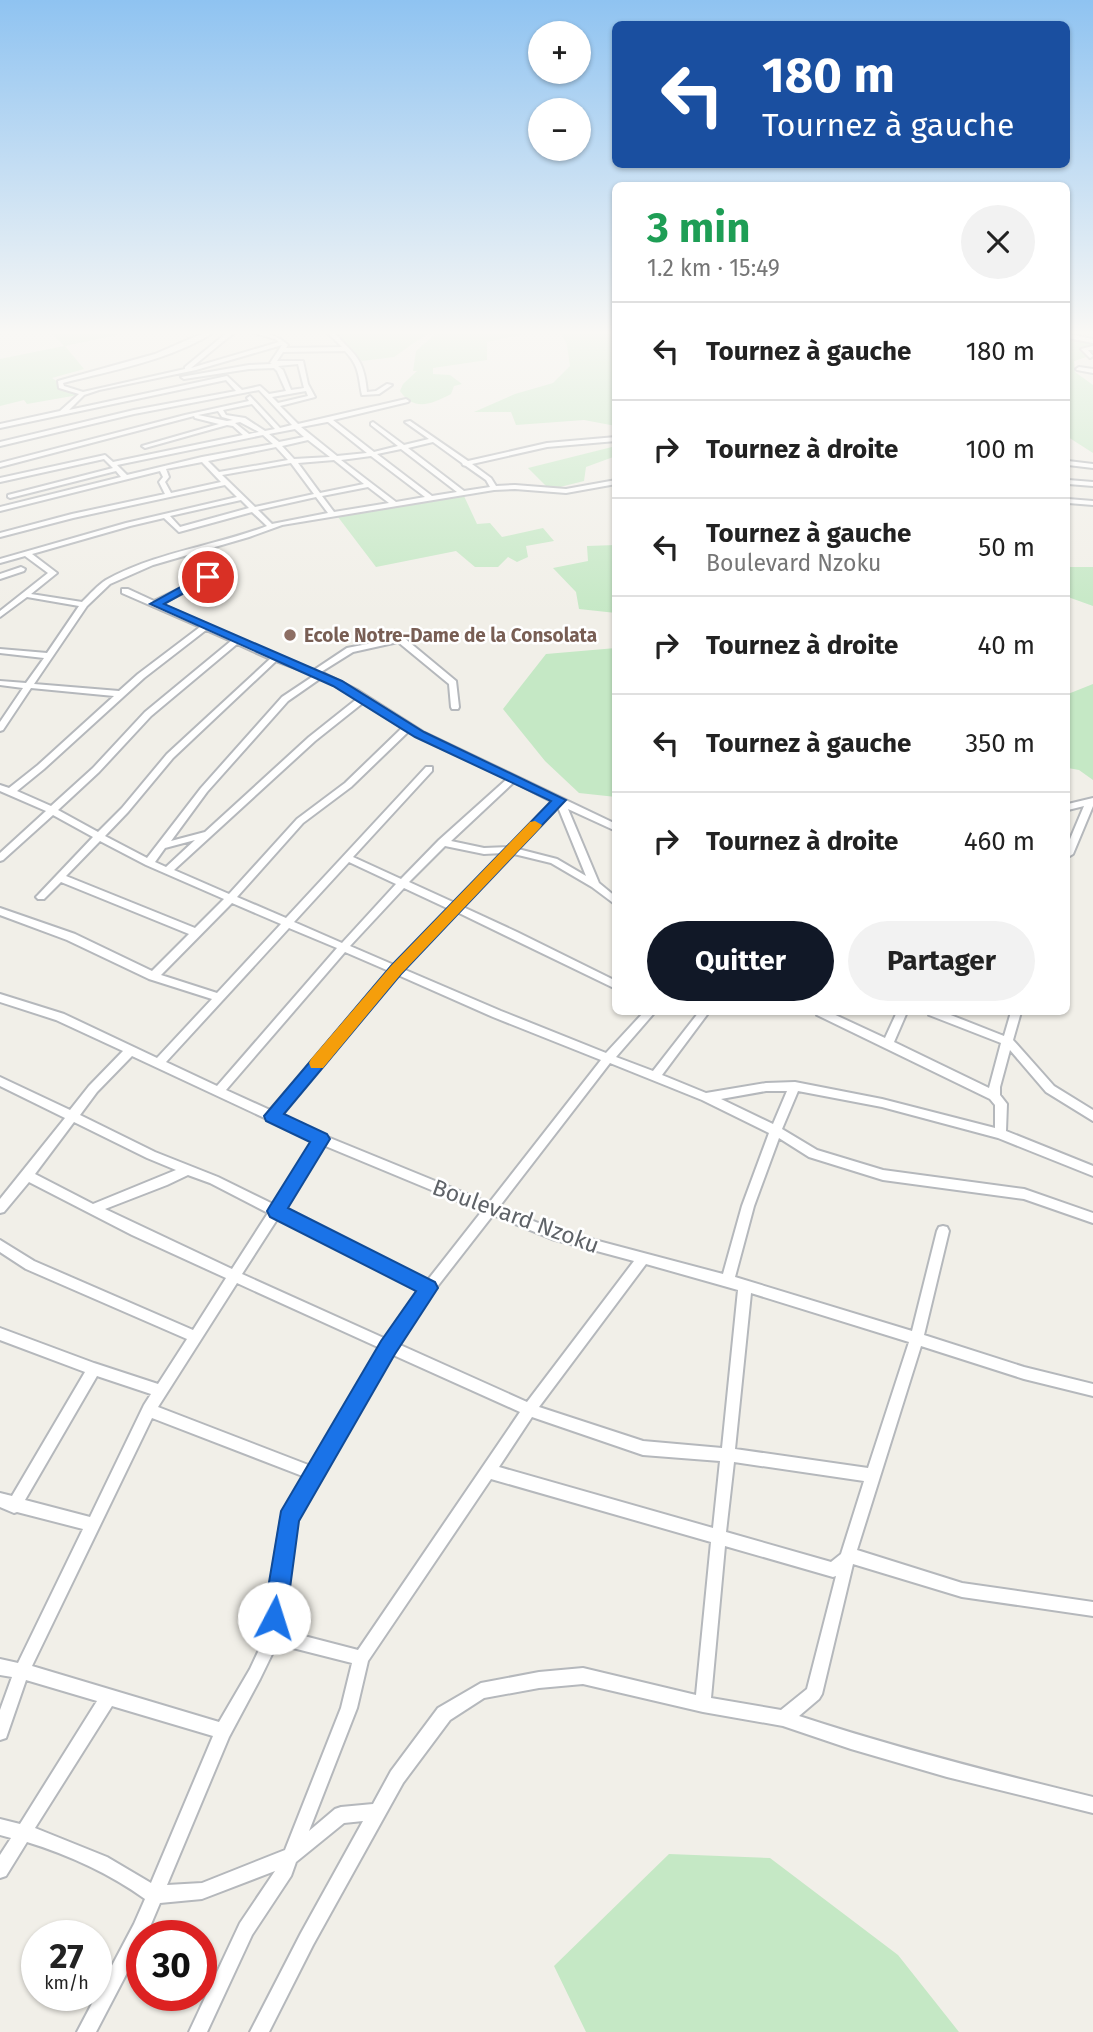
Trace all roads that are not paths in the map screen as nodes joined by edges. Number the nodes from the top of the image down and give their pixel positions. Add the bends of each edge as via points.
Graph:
1 (80, 426) edge
2 (154, 426) edge
3 (163, 426) edge
4 (222, 426) edge
5 (233, 426) edge
6 (253, 426) edge
7 (275, 426) edge
8 (304, 426) edge
9 (336, 426) edge
10 (375, 426) edge
11 (414, 426) edge
12 (298, 427) junction
13 (279, 430) junction
14 (263, 433) junction
15 (175, 437) junction
16 (249, 437) junction
17 (310, 438) junction
18 (612, 439) edge
19 (434, 440) junction
20 (274, 443) junction
21 (0, 444) edge
22 (204, 446) junction
23 (402, 447) junction
24 (181, 448) junction
25 (156, 454) junction
26 (371, 454) junction
27 (214, 456) junction
28 (336, 458) junction
29 (202, 459) junction
30 (291, 461) junction
31 (1070, 463) edge
32 (465, 464) junction
33 (0, 465) edge
34 (115, 466) junction
35 (1093, 466) edge
36 (165, 467) junction
37 (216, 474) junction
38 (126, 478) junction
39 (0, 480) edge
40 (1070, 482) edge
41 (224, 483) junction
42 (612, 483) edge
43 (1093, 484) edge
44 (369, 485) junction
45 (494, 488) junction
46 (463, 493) junction
47 (169, 495) junction
48 (10, 496) dead end
49 (318, 496) junction
50 (241, 498) junction
51 (430, 498) junction
52 (1070, 501) edge
53 (1093, 503) edge
54 (394, 504) junction
55 (0, 509) edge
56 (252, 510) junction
57 (332, 514) junction
58 (165, 515) junction
59 (271, 526) junction
60 (0, 535) edge
61 (27, 554) junction
62 (0, 561) edge
63 (21, 569) dead end
64 (0, 577) edge
65 (208, 577) dead end
66 (125, 591) dead end
67 (26, 595) junction
68 (84, 604) junction
69 (155, 604) junction
70 (0, 615) edge
71 (205, 628) junction
72 (236, 641) junction
73 (0, 651) edge
74 (48, 656) junction
75 (275, 658) junction
76 (318, 674) junction
77 (0, 683) edge
78 (28, 686) junction
79 (121, 694) junction
80 (364, 698) junction
81 (455, 708) dead end
82 (5, 714) edge
83 (408, 727) junction
84 (0, 728) edge
85 (429, 769) dead end
86 (513, 778) junction
87 (5, 790) edge
88 (559, 800) junction
89 (1091, 802) edge
90 (1070, 807) edge
91 (51, 811) junction
92 (612, 826) edge
93 (210, 833) junction
94 (96, 837) junction
95 (442, 842) junction
96 (161, 846) junction
97 (1070, 849) edge
98 (511, 850) junction
99 (0, 858) edge
100 (347, 858) junction
101 (149, 863) junction
102 (167, 871) junction
103 (59, 877) junction
104 (401, 884) junction
105 (595, 885) junction
106 (41, 897) dead end
107 (231, 898) junction
108 (612, 899) edge
109 (455, 908) junction
110 (0, 911) edge
111 (287, 923) junction
112 (196, 933) junction
113 (343, 947) junction
114 (396, 970) junction
115 (153, 976) junction
116 (612, 983) edge
117 (219, 997) junction
118 (0, 998) edge
119 (647, 1015) edge
120 (699, 1015) edge
121 (827, 1015) edge
122 (901, 1015) edge
123 (941, 1015) edge
124 (1015, 1015) edge
125 (1009, 1042) junction
126 (888, 1043) junction
127 (131, 1050) junction
128 (609, 1057) junction
129 (159, 1063) junction
130 (655, 1076) junction
131 (0, 1081) edge
132 (795, 1086) junction
133 (219, 1091) junction
134 (994, 1096) junction
135 (706, 1097) junction
136 (73, 1115) junction
137 (272, 1116) junction
138 (1093, 1116) edge
139 (775, 1130) junction
140 (1000, 1134) junction
141 (321, 1139) junction
142 (186, 1171) junction
143 (1093, 1171) edge
144 (27, 1176) junction
145 (0, 1208) edge
146 (93, 1209) junction
147 (492, 1209) junction
148 (276, 1211) junction
149 (1093, 1219) edge
150 (943, 1231) dead end
151 (0, 1245) edge
152 (642, 1260) junction
153 (235, 1276) junction
154 (728, 1281) junction
155 (744, 1287) junction
156 (429, 1288) junction
157 (0, 1334) edge
158 (195, 1337) junction
159 (917, 1338) junction
160 (388, 1347) junction
161 (94, 1369) junction
162 (1093, 1390) edge
163 (162, 1391) junction
164 (149, 1410) junction
165 (529, 1410) junction
166 (729, 1455) junction
167 (488, 1471) junction
168 (314, 1474) junction
169 (871, 1475) junction
170 (0, 1500) edge
171 (15, 1506) junction
172 (94, 1525) junction
173 (719, 1537) junction
174 (848, 1558) junction
175 (1093, 1609) edge
176 (273, 1636) junction
177 (361, 1658) junction
178 (0, 1668) edge
179 (22, 1671) junction
180 (108, 1697) junction
181 (703, 1704) junction
182 (783, 1718) junction
183 (223, 1731) junction
184 (0, 1732) edge
185 (1093, 1805) edge
186 (378, 1812) junction
187 (0, 1827) edge
188 (24, 1832) junction
189 (291, 1856) junction
190 (0, 1870) edge
191 (154, 1895) junction
192 (86, 2032) edge
193 (198, 2032) edge
194 (259, 2032) edge

1 - 21 street
2 - 33 street
3 - 15 street
4 - 15 street
5 - 16 street
6 - 14 street
7 - 13 street
8 - 12 street
9 - 26 street
10 - 23 street
11 - 19 street
12 - 13 street
12 - 17 street
13 - 14 street
14 - 16 street
14 - 20 street
15 - 24 street
15 - 25 street via 145,446
16 - 22 street
17 - 20 street
17 - 28 street
18 - 32 street via 547,444
19 - 23 street
19 - 32 street
20 - 27 street
20 - 30 street
22 - 24 street
22 - 27 street
23 - 26 street
23 - 46 street
24 - 25 street
25 - 34 street
25 - 36 street
26 - 28 street
26 - 51 street
27 - 29 street
28 - 30 street
28 - 44 street
29 - 36 street
29 - 37 street
30 - 37 street
30 - 49 street
31 - 35 street
32 - 45 street via 489,479
34 - 38 street
34 - 39 street via 105,457
34 - 48 street
36 - 38 street
36 - 47 street via 162,482
37 - 41 street
38 - 55 street
40 - 43 street
41 - 47 street
41 - 50 street
42 - 45 street via 566,491
44 - 49 street
44 - 54 street
45 - 46 street
46 - 51 street
47 - 60 street
49 - 56 street
49 - 57 street
50 - 56 street
50 - 58 street
51 - 54 street
52 - 53 street
54 - 57 street
56 - 58 street via 179,530
56 - 59 street
57 - 59 street
58 - 61 street
59 - 68 street via 150,563 107,582
61 - 62 street
61 - 67 street via 53,573
63 - 64 street
65 - 69 street
66 - 69 street
67 - 68 street
67 - 70 street
68 - 74 street
69 - 71 street
71 - 72 street
71 - 79 street
72 - 75 street
72 - 91 street via 148,714
73 - 74 street
74 - 78 street
75 - 76 street
75 - 94 street via 170,756
76 - 80 street
76 - 81 street via 350,649 400,639 453,683
76 - 96 street via 285,699
77 - 78 street
78 - 79 street
78 - 82 street
79 - 87 street via 41,767
80 - 83 street
80 - 93 street
82 - 84 street
83 - 86 street
83 - 107 street via 348,785 300,821
85 - 100 street
86 - 88 street
86 - 95 street
87 - 91 street
88 - 92 street
88 - 98 street
88 - 105 street
89 - 90 street
89 - 97 street
91 - 94 street
91 - 99 street
93 - 96 street
93 - 102 street
94 - 101 street
94 - 103 street
95 - 98 street via 484,851
95 - 104 street
96 - 101 street
98 - 105 street via 554,861
98 - 109 street
100 - 104 street
100 - 111 street
101 - 102 street
102 - 107 street
103 - 106 street
103 - 112 street
104 - 109 street
104 - 113 street
105 - 108 street
107 - 111 street
107 - 112 street
109 - 114 street
109 - 116 street
110 - 115 street via 71,937
111 - 113 street
111 - 117 street
112 - 115 street
113 - 114 street
113 - 133 street
114 - 128 street
114 - 137 street
115 - 117 street
117 - 129 street
118 - 127 street, Boulevard Nzoku via 60,1017
119 - 128 street
120 - 130 street
121 - 126 street
122 - 126 street
123 - 125 street
124 - 125 street
125 - 134 street via 993,1085
125 - 138 street via 1050,1089
126 - 134 street
127 - 129 street, Boulevard Nzoku
127 - 136 street
128 - 130 street
128 - 147 street
129 - 133 street, Boulevard Nzoku
130 - 135 street
131 - 136 street
132 - 135 street
132 - 139 street
132 - 140 street
133 - 137 street, Boulevard Nzoku
134 - 140 street via 1001,1104
135 - 139 street
136 - 142 street
136 - 144 street
137 - 141 street, Boulevard Nzoku
139 - 149 street via 813,1154 883,1175 1024,1194
139 - 154 street
140 - 143 street
141 - 147 street, Boulevard Nzoku
141 - 148 street
142 - 146 street via 161,1185
142 - 148 street
144 - 145 street
144 - 146 street
146 - 153 street
147 - 152 street, Boulevard Nzoku via 552,1234
147 - 156 street
148 - 153 street
148 - 156 street
150 - 159 street
151 - 158 street via 30,1265
152 - 154 street, Boulevard Nzoku
152 - 165 street
153 - 158 street
153 - 160 street
154 - 155 street, Boulevard Nzoku
155 - 159 street, Boulevard Nzoku
155 - 166 street
156 - 160 street
157 - 161 street
158 - 163 street
159 - 162 street, Boulevard Nzoku
159 - 169 street
160 - 165 street
160 - 168 street
161 - 163 street
161 - 171 street
163 - 164 street
164 - 168 street
164 - 172 street
165 - 166 street via 643,1448
165 - 167 street
166 - 169 street
166 - 173 street
167 - 173 street
167 - 177 street
168 - 176 street via 288,1519
169 - 174 street
170 - 171 street
171 - 172 street
172 - 179 street
173 - 174 street via 833,1570
173 - 181 street
174 - 175 street via 962,1590
174 - 182 street via 814,1693
176 - 177 street
176 - 183 street
177 - 189 street via 349,1708
178 - 179 street
179 - 180 street
179 - 184 street
180 - 183 street
180 - 188 street
181 - 182 street
181 - 186 street via 583,1676 481,1691 444,1713 397,1777
182 - 185 street via 947,1769
183 - 191 street
186 - 189 street via 341,1815
186 - 194 street
187 - 188 street
188 - 190 street
188 - 191 street via 129,1876
189 - 191 street via 202,1891
189 - 193 street via 246,1929
191 - 192 street

